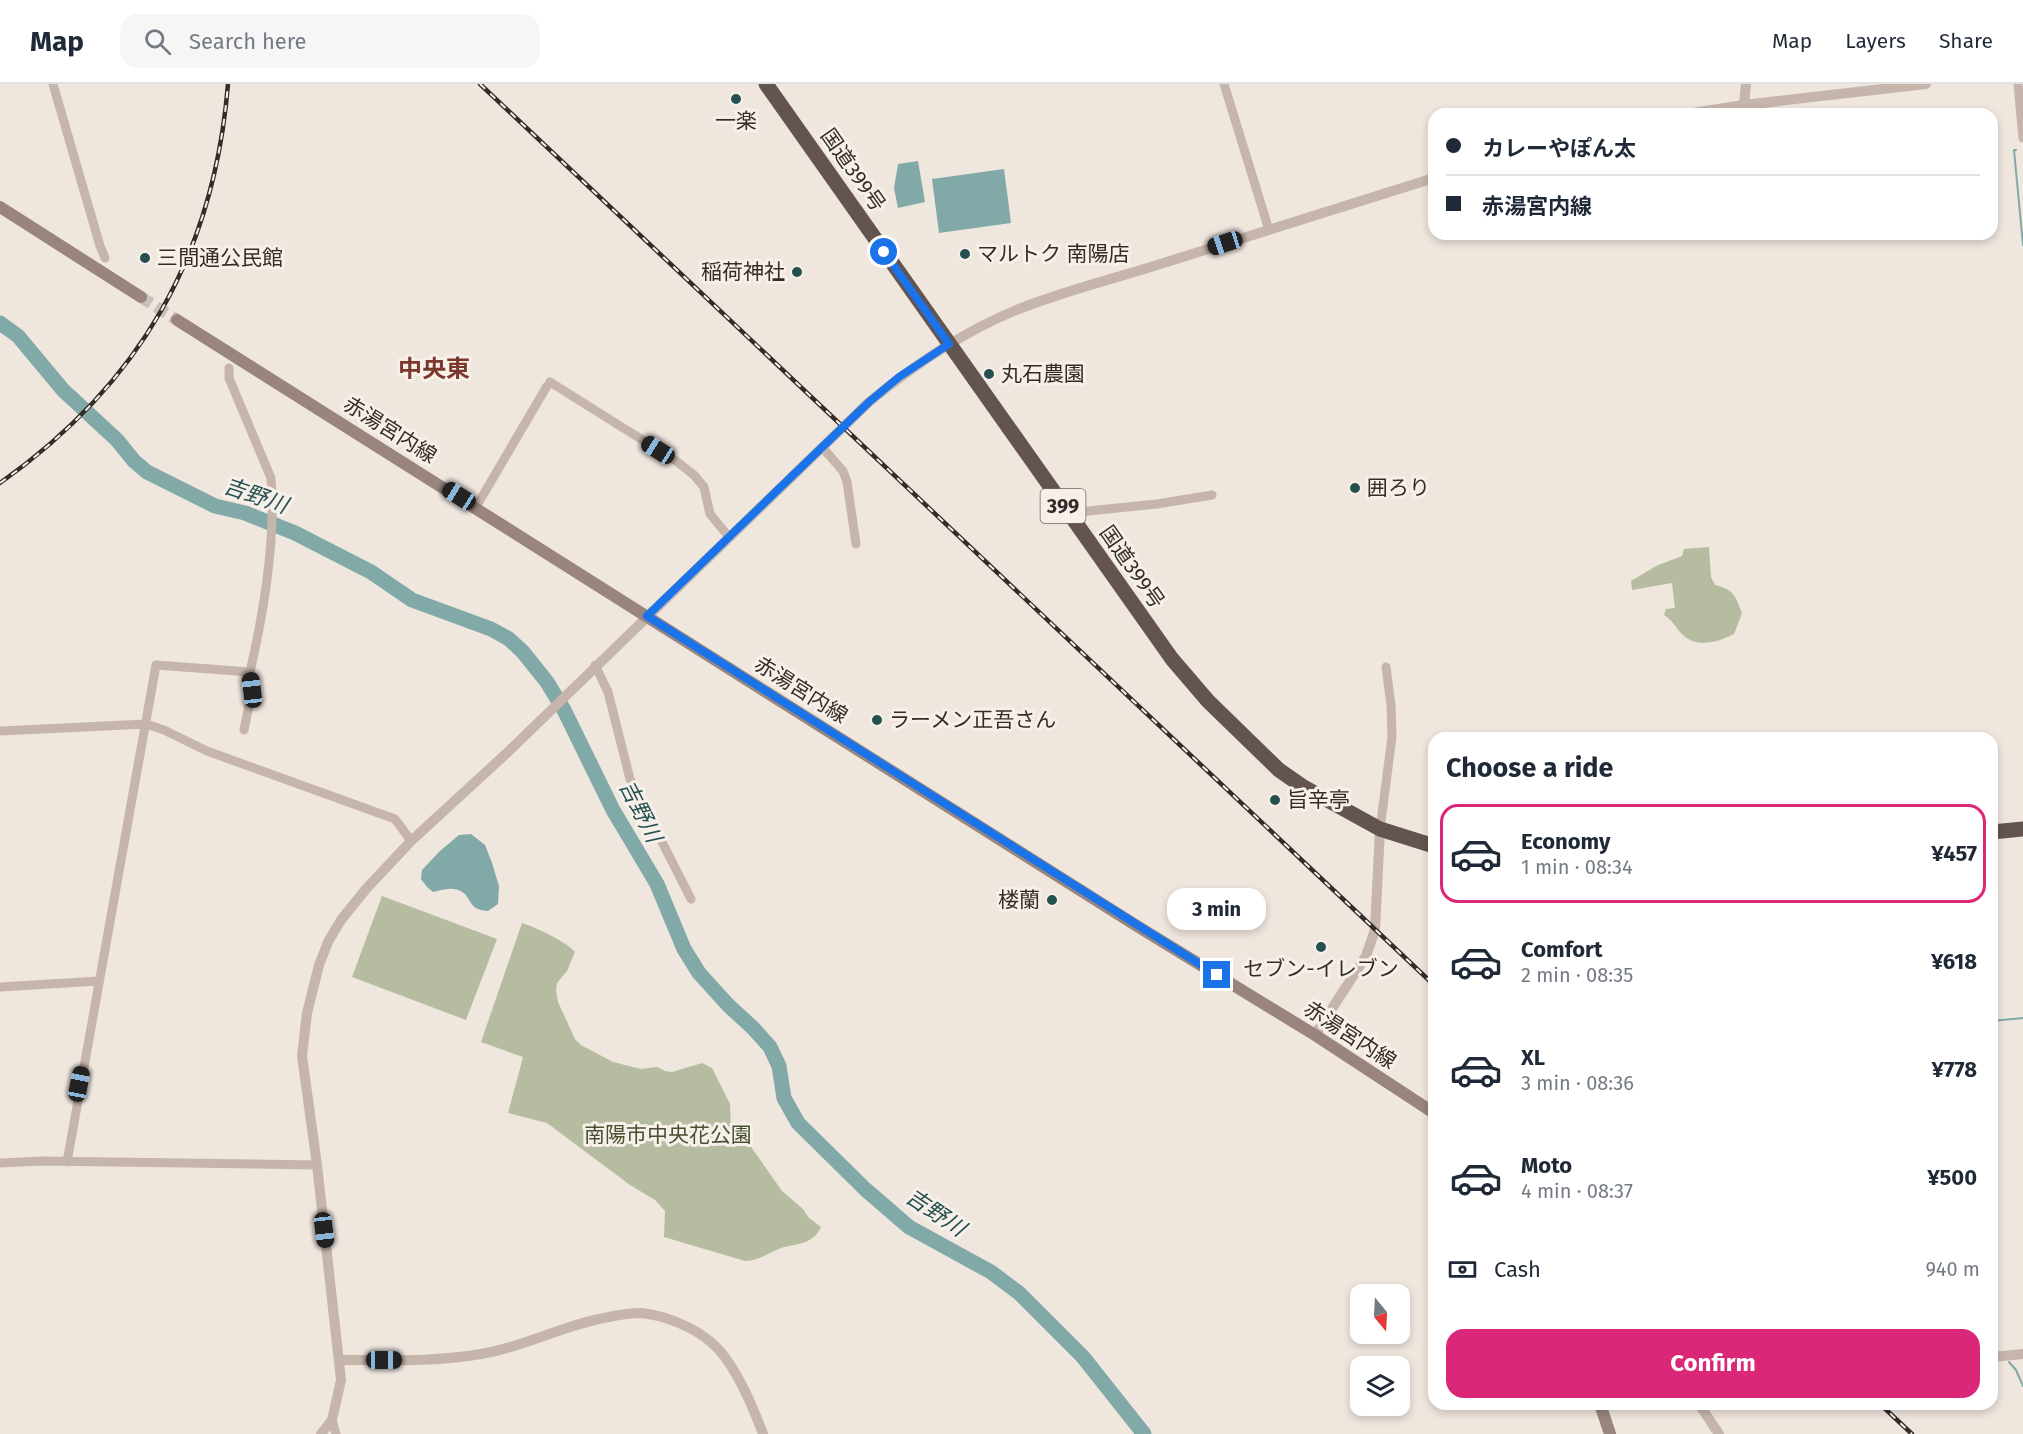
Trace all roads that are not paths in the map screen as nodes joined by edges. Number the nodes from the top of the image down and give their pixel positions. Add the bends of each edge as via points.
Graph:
1 (53, 84) edge
2 (766, 84) edge
3 (1224, 84) edge
4 (1746, 84) edge
5 (1926, 84) edge
6 (2018, 84) edge
7 (1744, 105) junction
8 (1725, 108) edge
9 (2023, 138) edge
10 (1428, 180) edge
11 (0, 207) edge
12 (1269, 230) junction
13 (105, 258) dead end
14 (141, 297) tunnel mouth
15 (177, 320) tunnel mouth
16 (949, 344) junction
17 (229, 368) dead end
18 (822, 447) junction
19 (1212, 495) dead end
20 (476, 507) junction
21 (1068, 513) junction
22 (729, 537) junction
23 (856, 544) dead end
24 (647, 616) junction
25 (595, 665) junction
26 (1386, 667) dead end
27 (250, 672) junction
28 (146, 724) junction
29 (244, 730) dead end
30 (0, 731) edge
31 (1380, 829) junction
32 (2023, 829) edge
33 (1998, 831) edge
34 (411, 841) junction
35 (1428, 844) edge
36 (691, 899) dead end
37 (99, 981) junction
38 (0, 987) edge
39 (1315, 1035) junction
40 (1428, 1109) edge
41 (67, 1162) junction
42 (0, 1163) edge
43 (317, 1165) junction
44 (2023, 1354) edge
45 (1998, 1356) edge
46 (340, 1360) junction
47 (1602, 1410) edge
48 (1706, 1410) edge
49 (332, 1420) junction
50 (321, 1434) edge
51 (336, 1434) edge
52 (763, 1434) edge
53 (1610, 1434) edge
54 (1719, 1434) edge

1 - 13 street
2 - 16 highway, 国道399号 / 399
3 - 12 street
4 - 7 street
5 - 7 street
6 - 9 street
7 - 8 street
10 - 12 street
11 - 14 main road
12 - 16 street via 1061,293 1013,311
15 - 20 main road, 赤湯宮内線
16 - 18 street via 899,377
16 - 21 highway, 国道399号 / 399
17 - 27 street via 229,378 271,478 272,492 269,567
18 - 22 street
18 - 23 street via 843,471 847,482
19 - 21 street
20 - 22 street via 549,384 694,475 704,487 710,514
20 - 24 main road, 赤湯宮内線
21 - 31 highway, 国道399号 / 399 via 1172,659 1208,701 1279,770
22 - 24 street
24 - 25 street
24 - 39 main road, 赤湯宮内線
25 - 34 street
25 - 36 street via 608,692 630,779
26 - 31 street via 1392,737
27 - 28 street via 156,665
27 - 29 street via 252,690
28 - 30 street
28 - 34 street via 207,751 395,819
28 - 37 street
31 - 35 highway, 国道399号 / 399
31 - 39 street via 1375,930 1366,956
32 - 33 highway
34 - 43 street via 341,920 320,964 307,1013 302,1056
37 - 38 street
37 - 41 street
39 - 40 main road, 赤湯宮内線
41 - 42 street
41 - 43 street
43 - 46 street
44 - 45 street
46 - 49 street via 341,1380
46 - 52 street via 428,1360 482,1354 608,1317 641,1313 692,1329 712,1343 735,1375
47 - 53 main road
48 - 54 street
49 - 50 street
49 - 51 street

